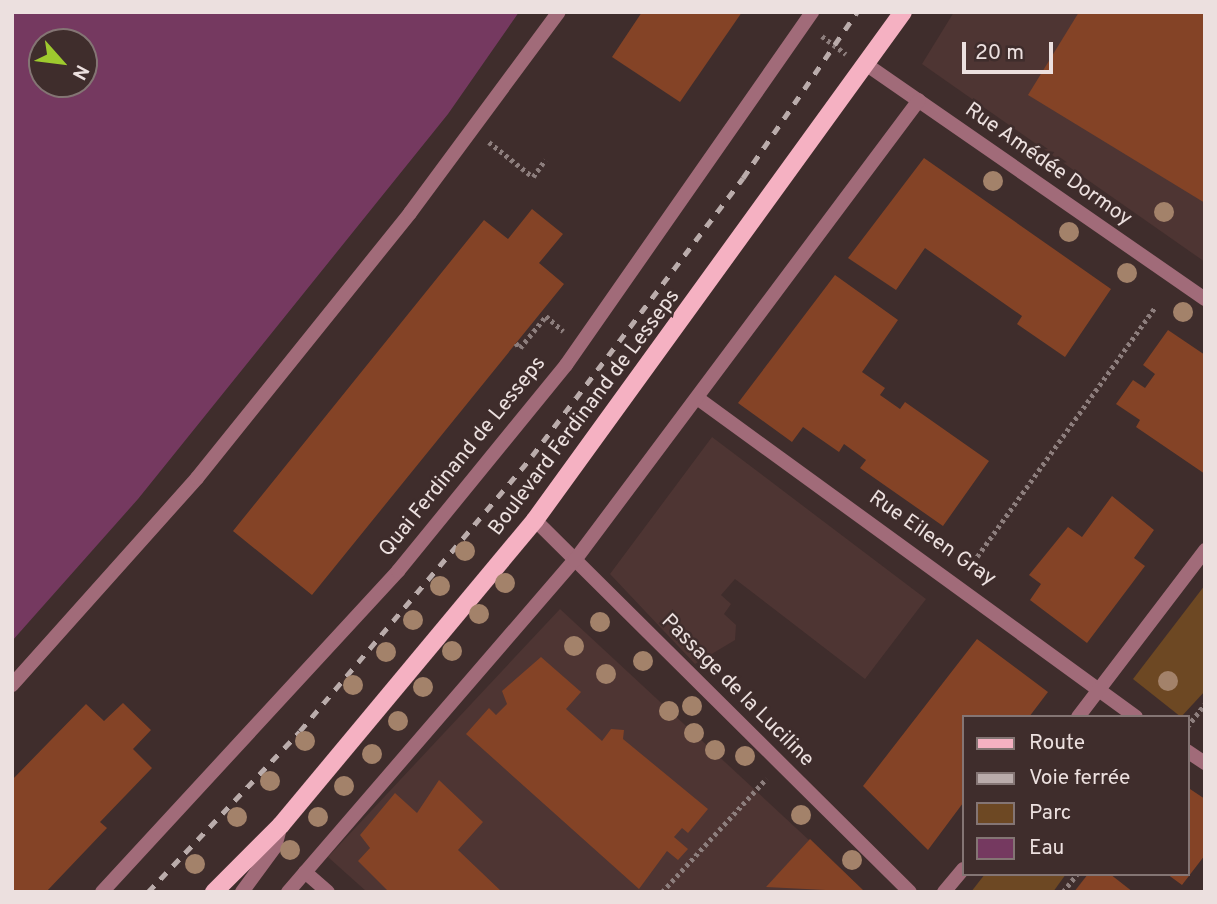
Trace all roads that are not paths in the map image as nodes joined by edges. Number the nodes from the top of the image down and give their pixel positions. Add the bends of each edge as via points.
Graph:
1 (559, 12) edge
2 (903, 12) edge
3 (808, 18) edge
4 (867, 65) junction
5 (919, 100) junction
6 (1205, 299) edge
7 (699, 400) junction
8 (535, 520) junction
9 (1205, 550) edge
10 (575, 560) junction
11 (12, 685) edge
12 (1098, 691) junction
13 (1080, 715) edge
14 (1133, 715) edge
15 (1189, 752) edge
16 (1205, 763) edge
17 (281, 825) junction
18 (962, 870) edge
19 (306, 872) junction
20 (102, 892) edge
21 (214, 892) edge
22 (242, 892) edge
23 (288, 892) edge
24 (328, 892) edge
25 (910, 892) edge
26 (944, 892) edge

1 - 11 street via 474,130 197,478
2 - 4 main road, Boulevard Ferdinand de Lesseps
3 - 20 street, Quai Ferdinand de Lesseps via 579,345 398,571
4 - 5 street, Rue Amédée Dormoy
4 - 8 main road, Boulevard Ferdinand de Lesseps
5 - 6 street, Rue Amédée Dormoy
5 - 7 street
7 - 10 street
7 - 12 street, Rue Eileen Gray via 959,583
8 - 10 street, Passage de la Luciline
8 - 17 main road, Boulevard Ferdinand de Lesseps
9 - 12 street
10 - 19 street
10 - 25 street, Passage de la Luciline
12 - 13 street
12 - 14 street, Rue Eileen Gray
15 - 16 street
17 - 21 main road, Boulevard Ferdinand de Lesseps
17 - 22 street, Boulevard Ferdinand de Lesseps via 275,847
18 - 26 street
19 - 23 street
19 - 24 street

